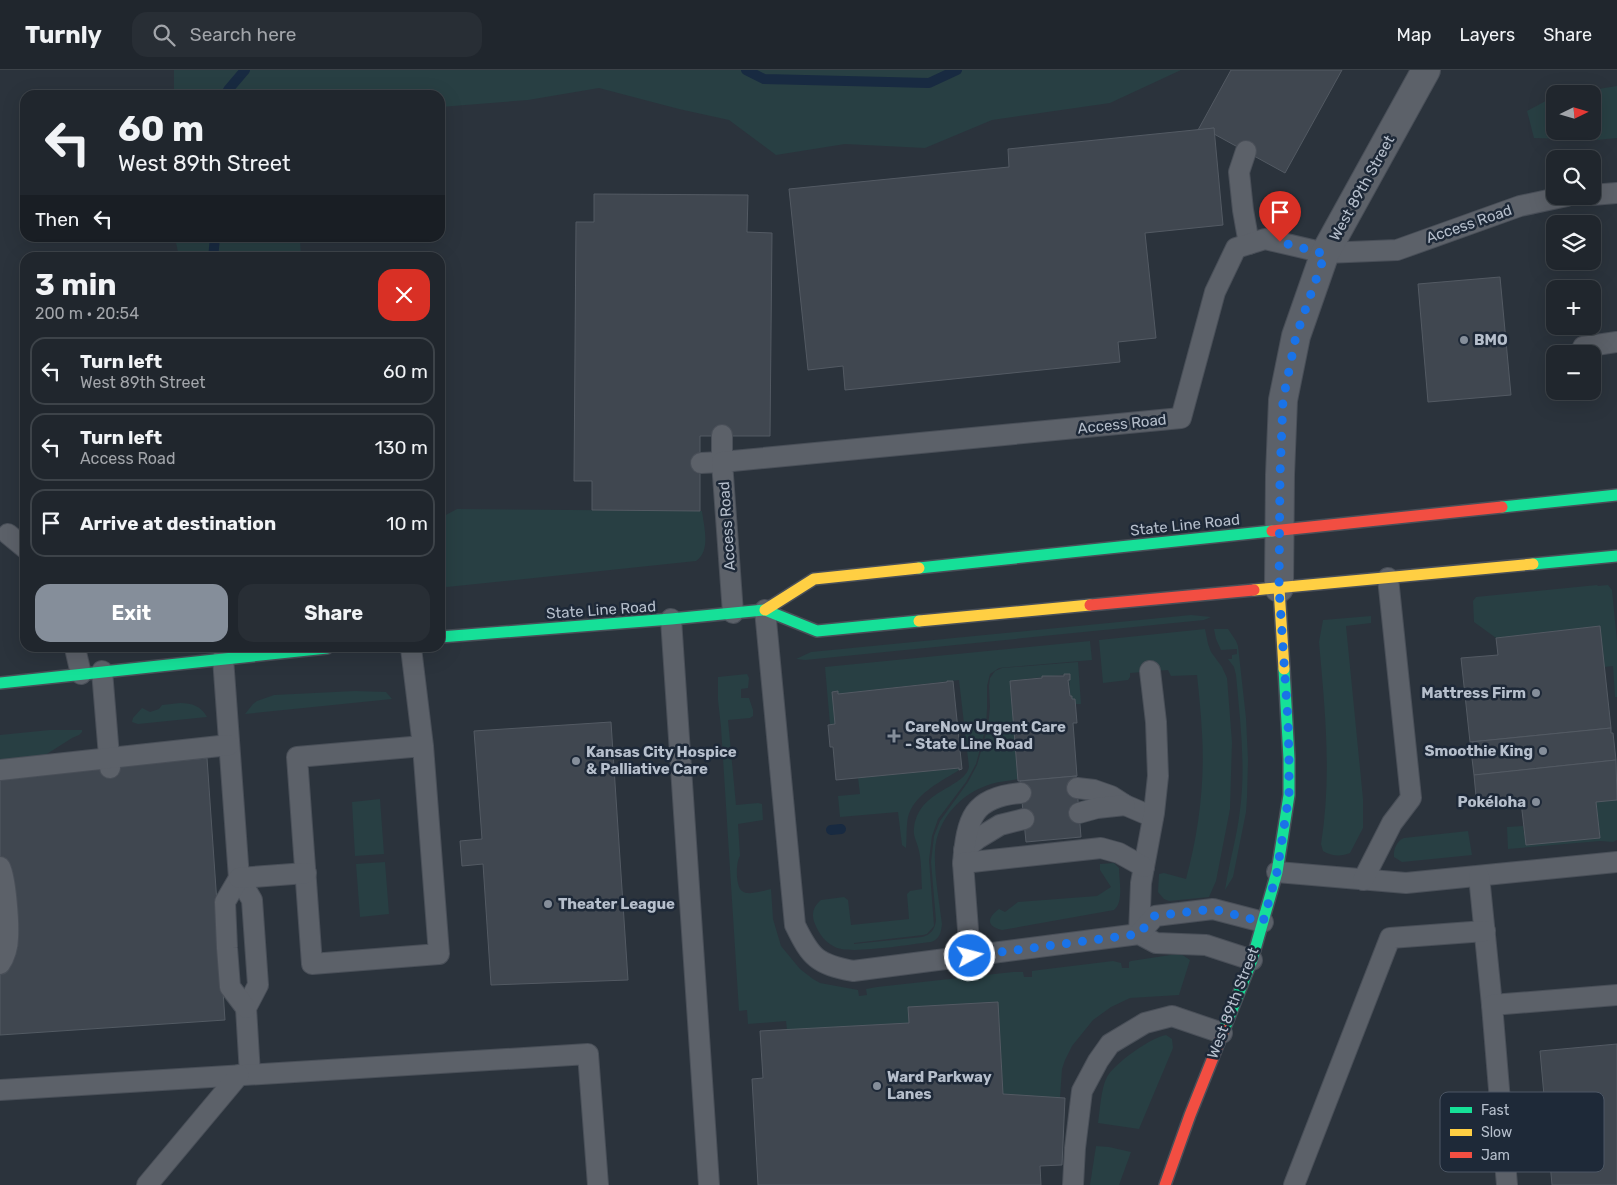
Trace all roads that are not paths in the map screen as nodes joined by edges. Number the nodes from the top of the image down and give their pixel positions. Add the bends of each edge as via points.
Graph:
1 (1426, 70) edge
2 (1246, 151) dead end
3 (1617, 193) edge
4 (1601, 194) edge
5 (1546, 201) edge
6 (1249, 244) junction
7 (1325, 254) junction
8 (1617, 342) edge
9 (1597, 345) edge
10 (722, 436) dead end
11 (722, 462) junction
12 (700, 463) dead end
13 (1617, 495) edge
14 (1280, 530) junction
15 (8, 534) dead end
16 (20, 544) edge
17 (1617, 556) edge
18 (1388, 578) junction
19 (1279, 588) junction
20 (765, 610) junction
21 (733, 613) junction
22 (671, 619) junction
23 (445, 637) edge
24 (76, 652) edge
25 (286, 652) edge
26 (411, 652) edge
27 (224, 658) junction
28 (102, 671) junction
29 (1150, 671) dead end
30 (81, 674) junction
31 (0, 683) edge
32 (229, 745) junction
33 (423, 746) junction
34 (110, 763) junction
35 (0, 770) edge
36 (1077, 788) dead end
37 (1021, 793) dead end
38 (1125, 805) junction
39 (1079, 813) dead end
40 (1153, 817) junction
41 (1024, 819) dead end
42 (964, 856) junction
43 (1617, 862) edge
44 (0, 867) edge
45 (1144, 867) junction
46 (1277, 872) junction
47 (306, 873) junction
48 (1479, 876) junction
49 (239, 878) junction
50 (1363, 880) junction
51 (1263, 922) junction
52 (1484, 931) junction
53 (1139, 934) junction
54 (970, 956) junction
55 (1252, 960) junction
56 (0, 964) edge
57 (1617, 995) edge
58 (1492, 1005) junction
59 (246, 1008) junction
60 (1222, 1033) junction
61 (245, 1075) junction
62 (0, 1090) edge
63 (1499, 1092) edge
64 (1506, 1172) edge
65 (147, 1185) edge
66 (598, 1185) edge
67 (710, 1185) edge
68 (1073, 1185) edge
69 (1165, 1185) edge
70 (1294, 1185) edge
71 (1507, 1185) edge

1 - 7 street, West 89th Street
2 - 6 lane via 1239,172
3 - 4 lane
5 - 7 lane, Access Road via 1520,206 1397,250
6 - 7 lane, Access Road via 1265,238
6 - 11 lane, Access Road via 1236,248 1215,292 1181,418
7 - 14 street, West 89th Street via 1296,336 1283,400
8 - 9 lane
10 - 11 lane
11 - 12 lane
11 - 21 lane, Access Road
13 - 14 main road, State Line Road
14 - 19 street, West 89th Street
14 - 20 main road, State Line Road via 814,579
15 - 16 lane
17 - 18 main road, State Line Road
18 - 19 main road, State Line Road
18 - 50 lane via 1411,798 1392,823
19 - 20 main road, State Line Road via 817,631
19 - 46 main road, West 89th Street via 1289,795
20 - 21 main road, State Line Road
20 - 54 lane via 792,902 795,925 804,944 814,958 853,972
21 - 22 main road, State Line Road
22 - 23 main road, State Line Road
22 - 67 lane
24 - 30 lane
25 - 27 main road
26 - 33 lane
27 - 28 main road
27 - 32 lane
28 - 30 main road
28 - 34 lane
29 - 40 lane via 1158,754
30 - 31 main road
32 - 34 lane
32 - 49 lane
33 - 47 lane via 297,756
33 - 47 lane via 438,954 312,964
34 - 35 lane
36 - 38 lane via 1111,796
37 - 42 lane via 1006,794 976,810 969,822
38 - 39 lane
38 - 40 lane
40 - 45 lane
41 - 42 lane via 1000,826 977,839
42 - 45 lane via 1101,848
42 - 54 lane
43 - 48 lane
44 - 56 lane via 5,883 8,938
45 - 53 lane
46 - 50 lane
46 - 51 main road, West 89th Street
47 - 49 lane
48 - 50 lane via 1406,884
48 - 52 lane
49 - 59 lane via 252,900 258,985
49 - 59 lane via 225,902 226,930 230,987
51 - 53 lane via 1213,909 1154,916
51 - 55 main road, West 89th Street
52 - 58 lane
52 - 70 lane via 1390,938
53 - 54 lane
53 - 55 lane via 1156,943 1206,945
55 - 60 main road, West 89th Street
57 - 58 lane
58 - 63 lane
59 - 61 lane
60 - 68 lane via 1172,1016 1145,1023 1110,1044 1082,1091
60 - 69 main road, West 89th Street
61 - 62 lane
61 - 65 lane
61 - 66 lane via 588,1054
64 - 71 lane

